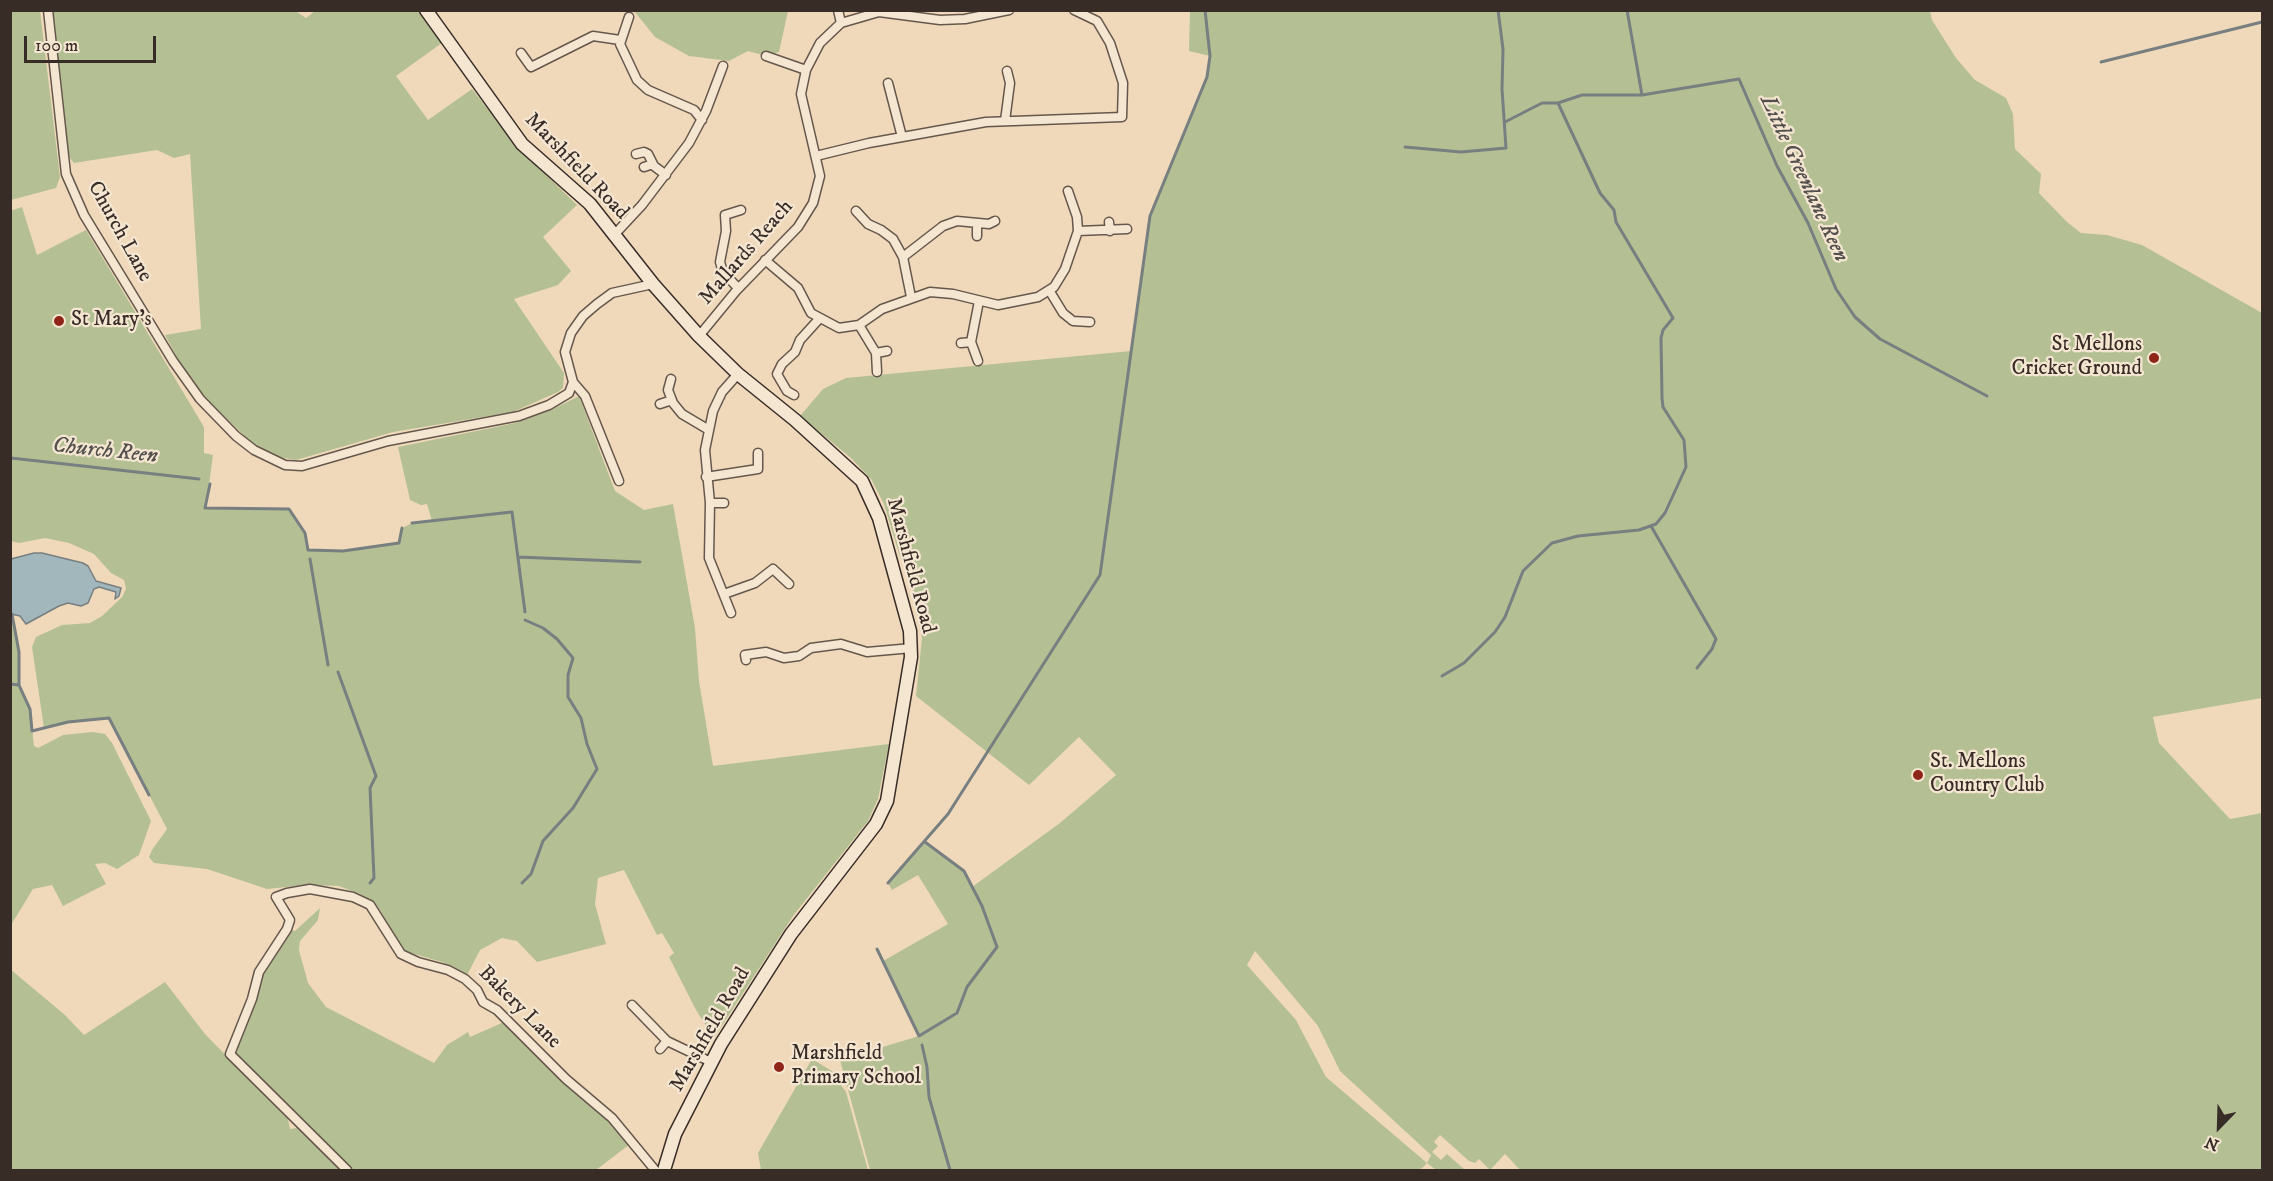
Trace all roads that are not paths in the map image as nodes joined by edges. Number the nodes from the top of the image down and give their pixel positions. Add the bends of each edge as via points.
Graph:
1 (48, 10) edge
2 (426, 10) edge
3 (838, 10) edge
4 (1009, 10) edge
5 (1074, 10) edge
6 (1098, 10) edge
7 (919, 14) edge
8 (629, 18) dead end
9 (1097, 21) junction
10 (841, 23) junction
11 (620, 40) junction
12 (521, 53) dead end
13 (766, 56) dead end
14 (723, 66) dead end
15 (806, 70) junction
16 (1007, 71) dead end
17 (888, 83) dead end
18 (702, 120) junction
19 (1005, 121) junction
20 (902, 137) junction
21 (636, 154) dead end
22 (816, 156) junction
23 (666, 175) junction
24 (1068, 191) dead end
25 (741, 210) dead end
26 (856, 211) dead end
27 (995, 221) dead end
28 (1109, 222) dead end
29 (977, 223) junction
30 (1127, 229) dead end
31 (1078, 231) junction
32 (1110, 231) junction
33 (615, 234) junction
34 (977, 236) dead end
35 (903, 257) junction
36 (765, 260) junction
37 (653, 284) junction
38 (738, 288) junction
39 (1049, 290) junction
40 (911, 297) junction
41 (979, 301) junction
42 (819, 318) junction
43 (1090, 322) dead end
44 (859, 325) junction
45 (699, 336) junction
46 (971, 342) junction
47 (961, 343) dead end
48 (887, 351) dead end
49 (876, 353) junction
50 (978, 361) dead end
51 (877, 372) dead end
52 (738, 374) junction
53 (671, 379) dead end
54 (573, 382) junction
55 (794, 395) dead end
56 (672, 400) junction
57 (660, 404) dead end
58 (709, 430) junction
59 (758, 453) dead end
60 (706, 477) junction
61 (619, 480) dead end
62 (710, 503) junction
63 (724, 503) dead end
64 (789, 584) dead end
65 (724, 594) junction
66 (731, 613) dead end
67 (912, 648) junction
68 (746, 660) dead end
69 (632, 1005) dead end
70 (667, 1041) junction
71 (660, 1049) dead end
72 (711, 1062) junction
73 (347, 1170) edge
74 (655, 1170) edge
75 (664, 1170) edge

1 - 54 street, Church Lane via 66,174 84,215 200,399 254,450 285,465 302,466 388,441 519,416 569,393
2 - 33 street, Marshfield Road via 522,144 590,204
3 - 10 street
4 - 7 street, Mallards Reach via 965,19
5 - 9 street
6 - 9 street
7 - 10 street, Mallards Reach via 879,12
8 - 11 street
9 - 19 street via 1117,59 1123,83 1122,117
10 - 15 street, Mallards Reach via 820,43
11 - 12 street via 593,36 531,67
11 - 18 street via 637,80 648,90 694,110
13 - 15 street
14 - 18 street
15 - 22 street, Mallards Reach via 801,94
16 - 19 street via 1010,83
17 - 20 street
18 - 23 street
19 - 20 street
20 - 22 street
21 - 23 street via 648,154 648,165
22 - 36 street, Mallards Reach via 820,176 813,203 798,227
23 - 33 street
24 - 31 street
25 - 38 street via 725,215 720,262 723,272
26 - 35 street via 868,224 893,239
27 - 29 street via 989,225
28 - 32 street
29 - 34 street
29 - 35 street via 957,221 943,226
30 - 32 street
31 - 32 street
31 - 39 street via 1065,268
33 - 37 street, Marshfield Road
35 - 40 street
36 - 38 street, Mallards Reach
36 - 42 street via 798,288 811,313
37 - 45 street, Marshfield Road
37 - 54 street via 612,293 583,316 571,333 565,352
38 - 45 street, Mallards Reach
39 - 41 street via 1038,297 1008,304
39 - 43 street via 1063,313 1073,321
40 - 41 street via 930,292
40 - 44 street via 882,309
41 - 46 street
42 - 44 street via 839,328
42 - 55 street via 777,374
44 - 49 street
45 - 52 street, Marshfield Road
46 - 47 street
46 - 50 street
48 - 49 street
49 - 51 street
52 - 58 street via 722,392
52 - 67 street, Marshfield Road via 866,486 879,518
53 - 56 street via 668,390
54 - 61 street via 585,396
56 - 57 street
56 - 58 street via 682,414
58 - 60 street
59 - 60 street via 758,469
60 - 62 street
62 - 63 street
62 - 65 street via 709,558
64 - 65 street via 773,569 755,583
65 - 66 street
67 - 68 street via 867,652 841,644 811,648 799,656 784,658 766,652 745,655
67 - 72 street, Marshfield Road via 887,801 879,819 792,934
69 - 70 street
70 - 71 street
70 - 72 street
72 - 75 street, Marshfield Road via 675,1134
73 - 74 street, Bakery Lane via 230,1054 259,972 290,920 276,897 310,889 353,897 370,905 401,954 465,979 483,1002 497,1010 566,1079 612,1118

